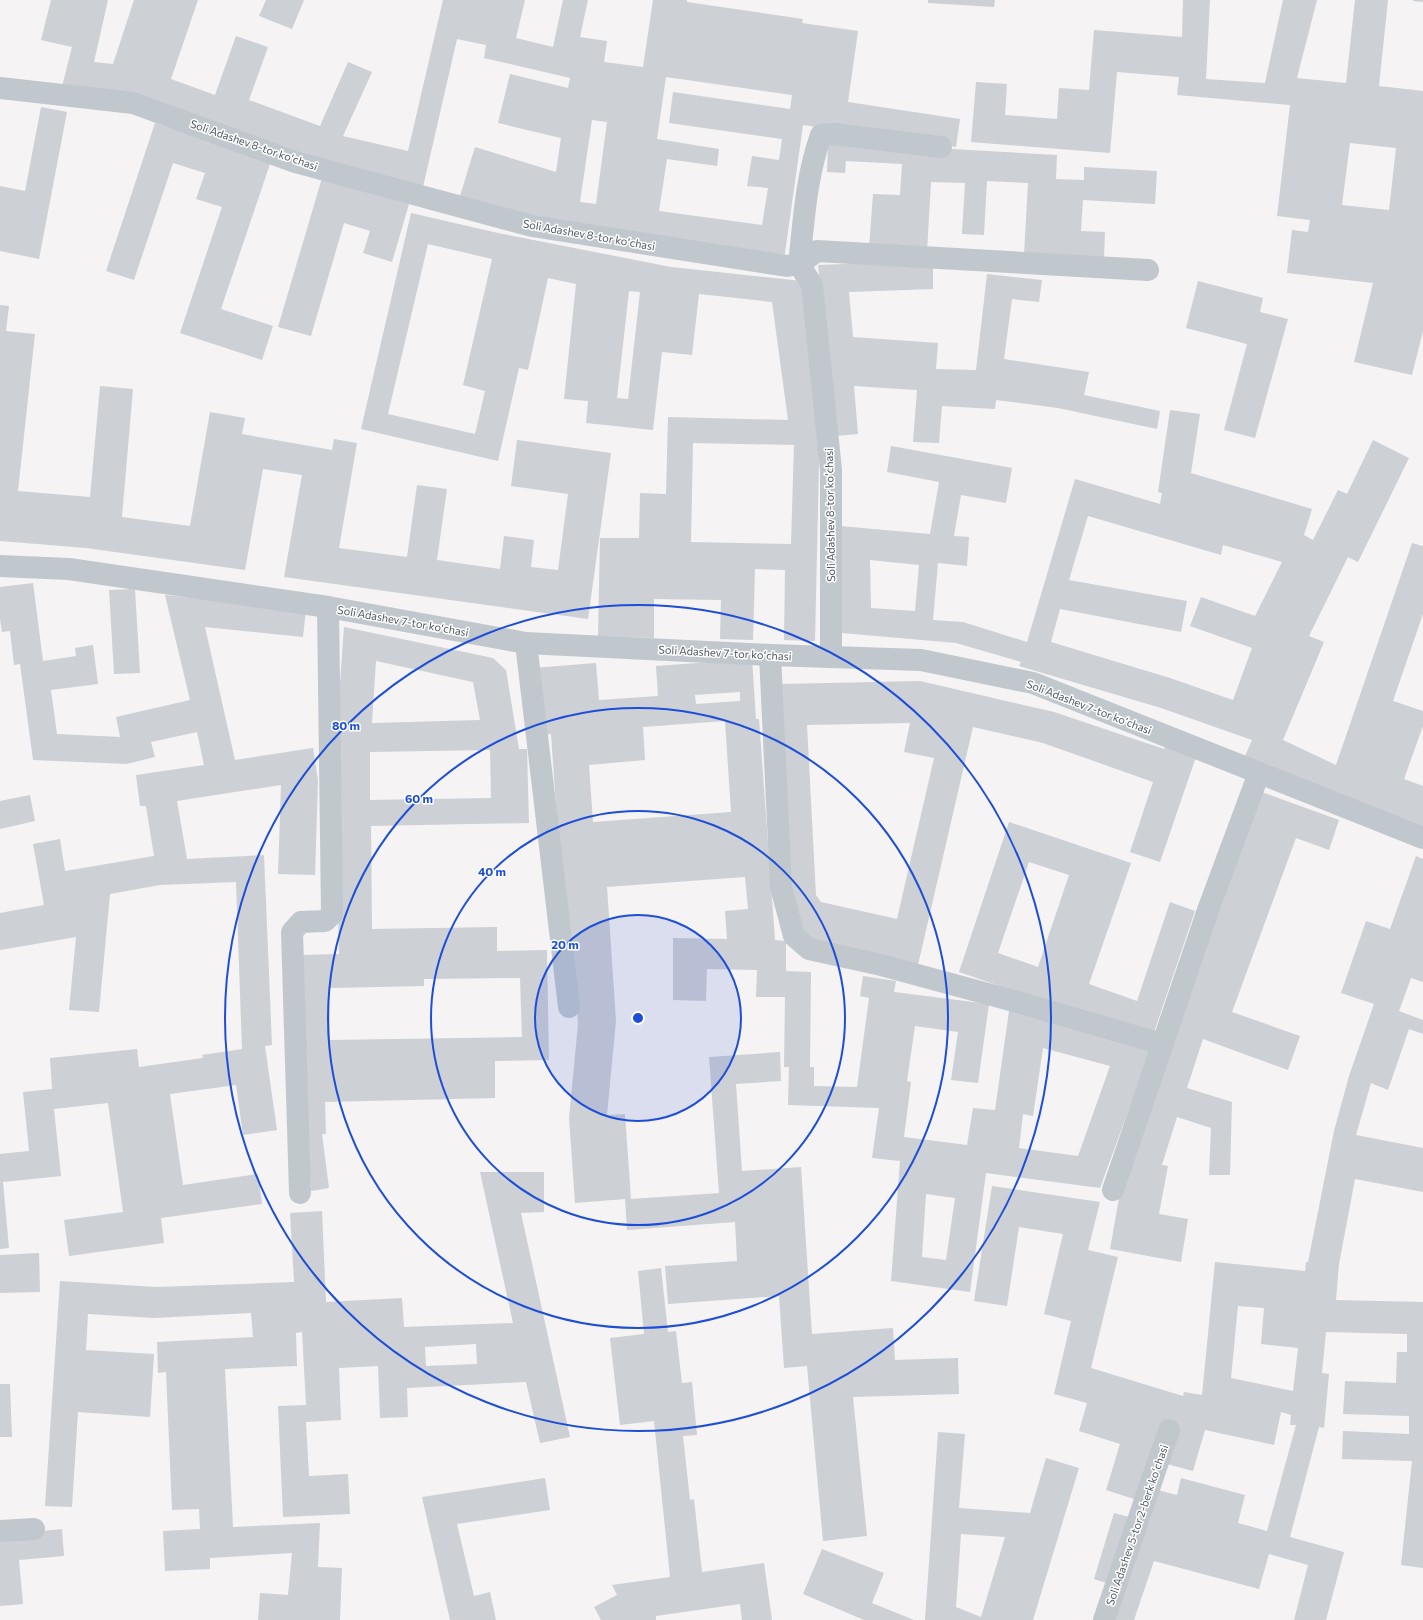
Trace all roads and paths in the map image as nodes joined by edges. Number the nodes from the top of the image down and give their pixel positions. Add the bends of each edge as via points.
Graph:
1 (0, 88) edge
2 (941, 147) dead end
3 (799, 264) junction
4 (1148, 270) dead end
5 (0, 566) edge
6 (328, 607) junction
7 (526, 643) junction
8 (770, 655) junction
9 (831, 657) junction
10 (1258, 773) junction
11 (1423, 838) edge
12 (569, 1006) dead end
13 (1162, 1044) junction
14 (1113, 1190) dead end
15 (300, 1193) dead end
16 (1169, 1430) dead end
17 (34, 1529) dead end
18 (0, 1531) edge
19 (1104, 1620) edge

1 - 3 street, Soli Adashev 8-tor koʻchasi via 133,103 295,162 532,226 787,266
2 - 3 street via 834,134 821,135 808,182
3 - 4 street via 817,251
3 - 9 street, Soli Adashev 8-tor koʻchasi via 812,285 831,470
5 - 6 street, Soli Adashev 7-tor koʻchasi via 69,569
6 - 7 street, Soli Adashev 7-tor koʻchasi
6 - 15 street via 332,914 325,921 301,922 292,932
7 - 8 street, Soli Adashev 7-tor koʻchasi
7 - 12 street
8 - 9 street, Soli Adashev 7-tor koʻchasi
8 - 13 street via 781,887 794,936 809,949 884,966
9 - 10 street, Soli Adashev 7-tor koʻchasi via 921,660 1033,683
10 - 11 street, Soli Adashev 7-tor koʻchasi
10 - 13 street
13 - 14 street
16 - 19 street, Soli Adashev 5-tor 2-berk koʻchasi
17 - 18 street

